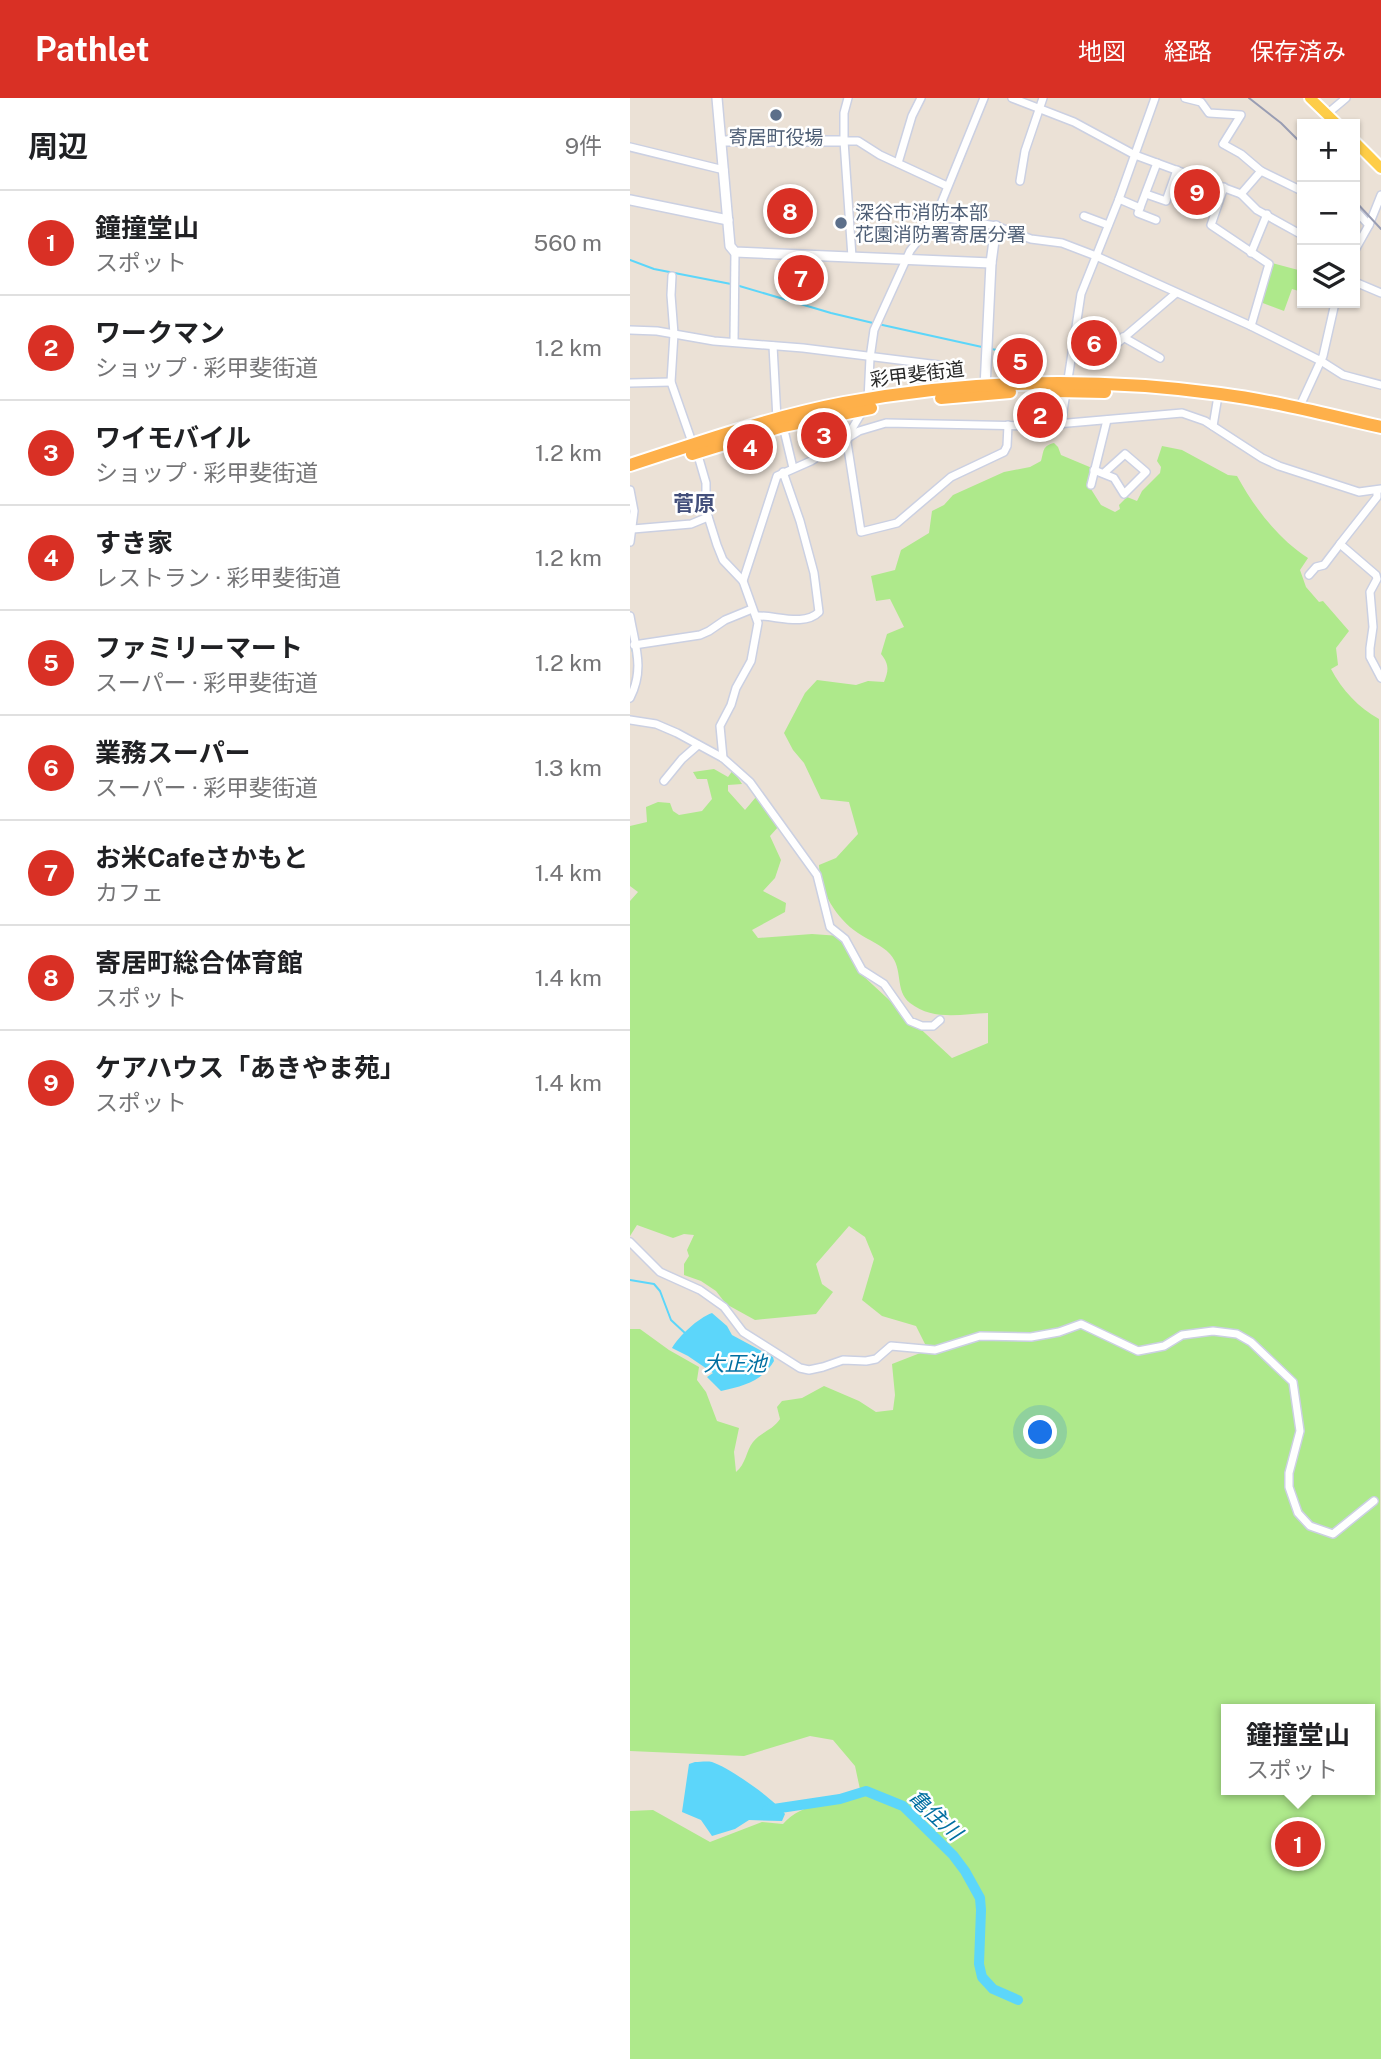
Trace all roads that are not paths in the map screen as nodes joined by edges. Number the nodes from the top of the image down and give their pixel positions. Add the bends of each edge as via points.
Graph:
1 (717, 98) edge
2 (848, 98) edge
3 (921, 98) edge
4 (985, 98) edge
5 (1012, 98) edge
6 (1043, 98) edge
7 (1155, 98) edge
8 (1185, 98) edge
9 (1310, 98) edge
10 (1346, 98) edge
11 (1040, 108) junction
12 (1327, 114) junction
13 (1332, 119) edge
14 (721, 141) junction
15 (844, 141) junction
16 (1360, 147) edge
17 (630, 148) edge
18 (1135, 155) junction
19 (898, 163) junction
20 (1157, 163) junction
21 (1381, 168) edge
22 (724, 170) junction
23 (1177, 170) junction
24 (1261, 171) junction
25 (1020, 180) dead end
26 (947, 186) junction
27 (1224, 187) junction
28 (1297, 189) edge
29 (1146, 194) junction
30 (1241, 194) junction
31 (1119, 199) junction
32 (630, 200) edge
33 (1380, 200) edge
34 (1140, 208) junction
35 (1267, 214) junction
36 (1360, 215) edge
37 (936, 216) junction
38 (1084, 216) dead end
39 (728, 220) junction
40 (1156, 220) dead end
41 (1108, 225) junction
42 (1369, 225) junction
43 (996, 226) junction
44 (1297, 232) edge
45 (1358, 245) edge
46 (735, 252) junction
47 (1251, 253) junction
48 (1096, 256) junction
49 (852, 257) junction
50 (906, 259) junction
51 (991, 262) junction
52 (672, 276) dead end
53 (1360, 284) edge
54 (1381, 293) edge
55 (1175, 294) junction
56 (1334, 308) edge
57 (1251, 326) junction
58 (630, 330) edge
59 (674, 334) junction
60 (1123, 337) junction
61 (734, 341) junction
62 (773, 346) junction
63 (870, 358) junction
64 (1160, 358) dead end
65 (1321, 361) junction
66 (1105, 362) dead end
67 (947, 366) dead end
68 (671, 382) junction
69 (630, 383) edge
70 (1381, 385) edge
71 (1066, 387) junction
72 (985, 389) junction
73 (1217, 402) junction
74 (866, 404) junction
75 (1299, 408) junction
76 (1107, 420) junction
77 (780, 423) junction
78 (1008, 425) junction
79 (1060, 425) junction
80 (1213, 426) junction
81 (1381, 427) edge
82 (1381, 435) edge
83 (847, 438) junction
84 (695, 448) junction
85 (630, 465) edge
86 (793, 468) junction
87 (1094, 470) junction
88 (783, 472) junction
89 (1105, 472) junction
90 (630, 473) edge
91 (1091, 485) dead end
92 (1379, 490) edge
93 (630, 491) edge
94 (708, 517) junction
95 (633, 529) junction
96 (630, 542) edge
97 (1340, 544) junction
98 (1309, 575) dead end
99 (743, 580) junction
100 (1370, 592) junction
101 (1381, 598) edge
102 (752, 608) junction
103 (630, 616) edge
104 (756, 616) junction
105 (634, 645) junction
106 (1381, 678) edge
107 (630, 698) edge
108 (630, 720) edge
109 (698, 745) junction
110 (723, 758) junction
111 (664, 781) dead end
112 (940, 1020) dead end
113 (630, 1242) edge
114 (1374, 1501) dead end

1 - 14 street
2 - 15 street
3 - 19 street
4 - 26 street
5 - 11 street
6 - 11 street
7 - 18 street
8 - 24 street via 1201,102 1209,113 1241,115 1223,144
9 - 12 main road
10 - 12 street
11 - 18 street
11 - 25 street
12 - 13 main road
14 - 15 street
14 - 22 street
15 - 19 street via 858,141
15 - 49 street
16 - 21 main road
17 - 22 street
18 - 20 street
18 - 31 street
19 - 26 street
20 - 23 street
20 - 29 street
22 - 39 street
23 - 27 street
23 - 29 street via 1167,201
24 - 28 street
24 - 30 street
26 - 37 street
27 - 30 street
27 - 47 street via 1211,225
29 - 34 street
30 - 35 street
31 - 34 street
31 - 41 street
32 - 39 street
33 - 42 street
34 - 40 street via 1139,213
35 - 44 street
35 - 47 street
36 - 42 street
37 - 43 street
37 - 50 street
38 - 41 street
39 - 46 street via 730,246
41 - 48 street
42 - 45 street
43 - 48 street
43 - 51 street
46 - 49 street
46 - 61 street
47 - 57 street via 1269,264
48 - 55 street
48 - 71 street via 1081,293
49 - 50 street
50 - 51 street
50 - 63 street via 874,330
51 - 72 street
52 - 59 street
53 - 54 street
55 - 57 street
55 - 60 street
56 - 65 street
57 - 65 street
58 - 59 street
59 - 61 street
59 - 68 street
60 - 64 street
60 - 66 street via 1107,352
61 - 62 street
62 - 63 street
62 - 77 street
63 - 67 street
63 - 74 street
65 - 70 street via 1343,375
65 - 75 street
68 - 69 street
68 - 84 street
71 - 72 highway, 彩甲斐街道
71 - 73 highway, 彩甲斐街道
71 - 75 highway, 彩甲斐街道 via 1189,390
71 - 79 street
72 - 74 highway, 彩甲斐街道
73 - 80 street
73 - 82 highway, 彩甲斐街道
74 - 77 highway, 彩甲斐街道
74 - 83 street
75 - 81 highway, 彩甲斐街道
76 - 79 street
76 - 80 street via 1182,413
76 - 87 street
77 - 84 highway, 彩甲斐街道
77 - 86 street
78 - 79 street
78 - 83 street via 886,423
78 - 83 street via 1004,452 951,477 897,523 861,532
80 - 92 street via 1279,466 1340,488
83 - 86 street
84 - 85 highway, 彩甲斐街道
84 - 90 highway, 彩甲斐街道
84 - 94 street via 706,484
86 - 88 street
87 - 89 street
87 - 91 street
88 - 99 street via 774,480
88 - 104 street via 814,573 820,612 791,620
89 - 89 street via 1125,454 1146,472 1124,494
92 - 97 street
93 - 95 street
94 - 95 street via 691,524
94 - 99 street via 723,560
95 - 96 street
97 - 98 street via 1324,565
97 - 100 street via 1376,575
99 - 102 street
100 - 101 street
100 - 106 street via 1370,657
102 - 104 street
102 - 105 street via 700,635
103 - 105 street
104 - 110 street via 751,661 720,726
105 - 107 street via 639,674
108 - 109 street via 656,724
109 - 110 street
109 - 111 street
110 - 112 street via 750,782 817,876 830,927 845,939 862,970 884,984 911,1021 933,1026
113 - 114 street via 660,1272 724,1307 743,1332 809,1370 843,1360 866,1362 891,1346 935,1350 980,1336 1031,1337 1081,1324 1138,1351 1164,1346 1182,1335 1237,1334 1293,1382 1300,1431 1289,1487 1298,1513 1310,1525 1333,1534

